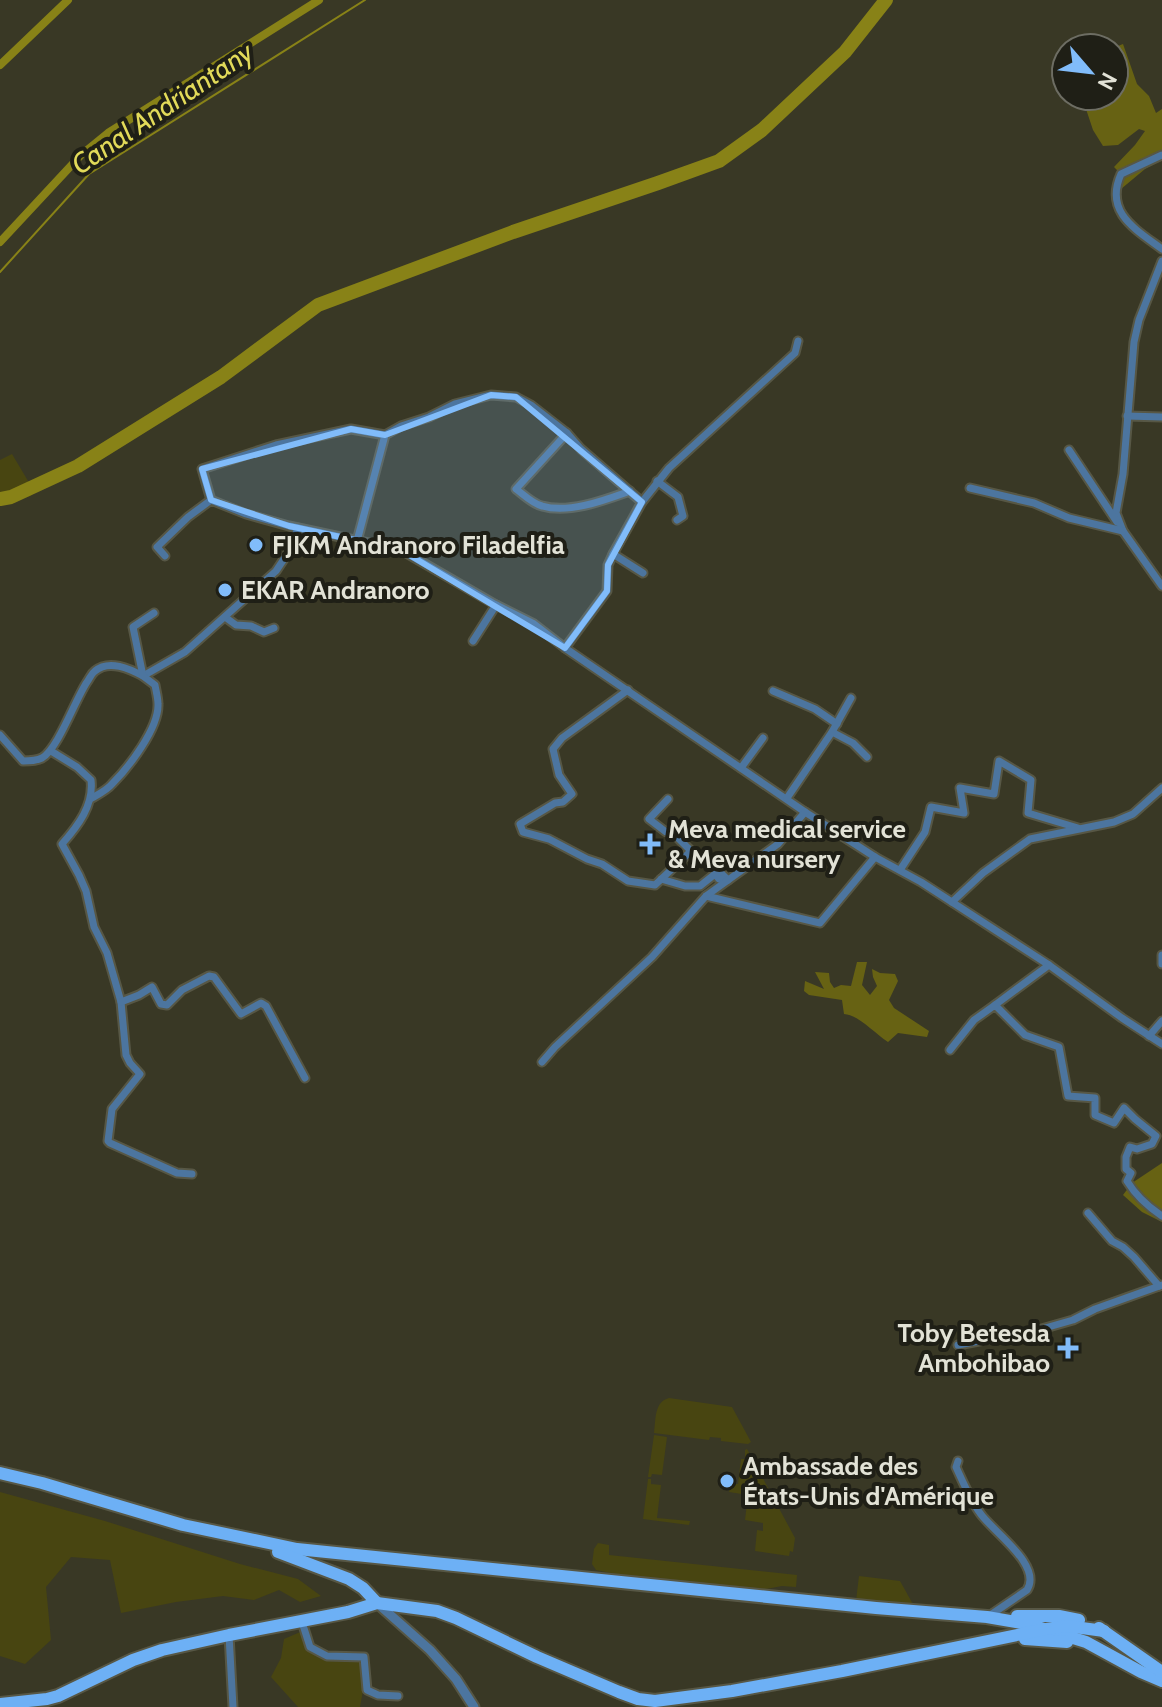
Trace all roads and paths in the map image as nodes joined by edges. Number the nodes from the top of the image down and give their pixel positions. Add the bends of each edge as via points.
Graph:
1 (1162, 155) edge
2 (1162, 249) edge
3 (1162, 261) edge
4 (798, 341) dead end
5 (1127, 416) junction
6 (1162, 417) edge
7 (567, 433) junction
8 (385, 435) junction
9 (1069, 450) dead end
10 (657, 481) junction
11 (970, 488) dead end
12 (630, 491) junction
13 (211, 500) junction
14 (642, 502) junction
15 (677, 520) dead end
16 (298, 528) junction
17 (1123, 531) junction
18 (357, 541) junction
19 (613, 554) junction
20 (165, 556) dead end
21 (643, 573) dead end
22 (1162, 586) edge
23 (496, 605) junction
24 (154, 613) dead end
25 (225, 617) junction
26 (274, 628) dead end
27 (473, 641) dead end
28 (565, 648) junction
29 (143, 676) junction
30 (628, 690) junction
31 (773, 691) dead end
32 (851, 698) dead end
33 (837, 724) junction
34 (832, 732) junction
35 (0, 735) edge
36 (763, 738) dead end
37 (51, 751) junction
38 (867, 757) dead end
39 (741, 768) junction
40 (1162, 788) edge
41 (92, 798) junction
42 (787, 798) junction
43 (668, 799) dead end
44 (805, 812) junction
45 (1078, 828) junction
46 (691, 851) junction
47 (875, 857) junction
48 (900, 870) junction
49 (661, 879) junction
50 (728, 880) junction
51 (706, 896) junction
52 (952, 902) junction
53 (1162, 955) edge
54 (1162, 964) edge
55 (1049, 965) junction
56 (121, 1002) junction
57 (995, 1005) junction
58 (1162, 1021) edge
59 (1149, 1036) junction
60 (1162, 1044) edge
61 (950, 1050) dead end
62 (542, 1062) dead end
63 (305, 1078) dead end
64 (192, 1174) dead end
65 (1088, 1213) dead end
66 (1162, 1216) edge
67 (1160, 1285) edge
68 (958, 1345) dead end
69 (958, 1461) dead end
70 (0, 1473) edge
71 (245, 1540) junction
72 (377, 1603) junction
73 (987, 1617) junction
74 (302, 1622) junction
75 (1046, 1629) junction
76 (1104, 1631) junction
77 (229, 1635) junction
78 (971, 1644) junction
79 (1101, 1650) junction
80 (1162, 1672) edge
81 (1162, 1681) edge
82 (398, 1696) dead end
83 (0, 1704) edge
84 (652, 1704) edge
85 (233, 1707) edge
86 (474, 1707) edge

1 - 2 street via 1121,174 1115,187 1123,216
3 - 5 street via 1134,342
4 - 10 street via 795,353
5 - 6 street
5 - 17 street via 1116,513
7 - 8 street via 516,397 491,395 455,404
7 - 12 street
7 - 12 street via 516,489 550,507 595,504
8 - 13 street via 351,429 202,469
8 - 18 street
9 - 17 street
10 - 14 street
10 - 15 street via 678,497 683,516
11 - 17 street
12 - 14 street
13 - 16 street
13 - 20 street via 157,547
14 - 19 street
16 - 18 street
16 - 25 street via 276,571
17 - 22 street
18 - 23 street via 401,550
19 - 21 street
19 - 28 street via 607,591
23 - 27 street
23 - 28 street
24 - 29 street via 133,627
25 - 26 street via 264,632
25 - 29 street via 185,652
28 - 30 street
29 - 37 street via 111,665 95,671
29 - 41 street via 155,685 159,706 154,724 126,768
30 - 39 street
30 - 49 street via 553,749 559,775 572,794 520,824 523,832 549,839 628,881 655,885
31 - 33 street
32 - 33 street
33 - 34 street
34 - 38 street
34 - 42 street
35 - 37 street via 23,761 41,759
36 - 39 street
37 - 41 street via 91,780
39 - 42 street
40 - 45 street via 1133,814
41 - 56 street via 62,844 86,891
42 - 44 street
43 - 46 street via 649,819
44 - 47 street
44 - 50 street via 778,844
45 - 48 street via 1028,813 1031,780 999,761 994,794 960,788 964,813 931,807 925,832
45 - 52 street via 1030,839
46 - 49 street
46 - 50 street
47 - 48 street
47 - 51 street via 820,923
48 - 52 street
49 - 50 street via 685,886 700,886 715,874
50 - 51 street
51 - 62 street via 652,957
52 - 55 street
53 - 54 street
55 - 57 street
55 - 59 street
56 - 63 street via 152,987 167,1005 182,990 214,977 241,1014 261,1003 266,1006
56 - 64 street via 126,1055 140,1074 112,1109 108,1141 177,1173
57 - 61 street via 974,1020
57 - 66 street via 1025,1035 1059,1047 1068,1096 1095,1098 1095,1115 1114,1123 1124,1108 1156,1136 1152,1144 1130,1147 1126,1169 1132,1191
58 - 59 street
59 - 60 street
65 - 67 street
67 - 68 street via 1073,1320
69 - 73 street via 956,1467 978,1511 1020,1557 1031,1580 1027,1590
70 - 71 main road
71 - 72 main road via 349,1579
71 - 73 main road
72 - 74 main road
72 - 84 main road via 437,1611
72 - 86 street via 430,1650
73 - 75 main road
73 - 76 main road via 1059,1616
74 - 77 main road
74 - 82 street via 310,1647 327,1656 364,1657 367,1690
75 - 76 main road
75 - 78 main road
75 - 79 main road
76 - 80 main road
77 - 83 main road via 133,1660 47,1699
77 - 85 street
78 - 79 main road via 1037,1638
78 - 84 main road
79 - 81 main road

